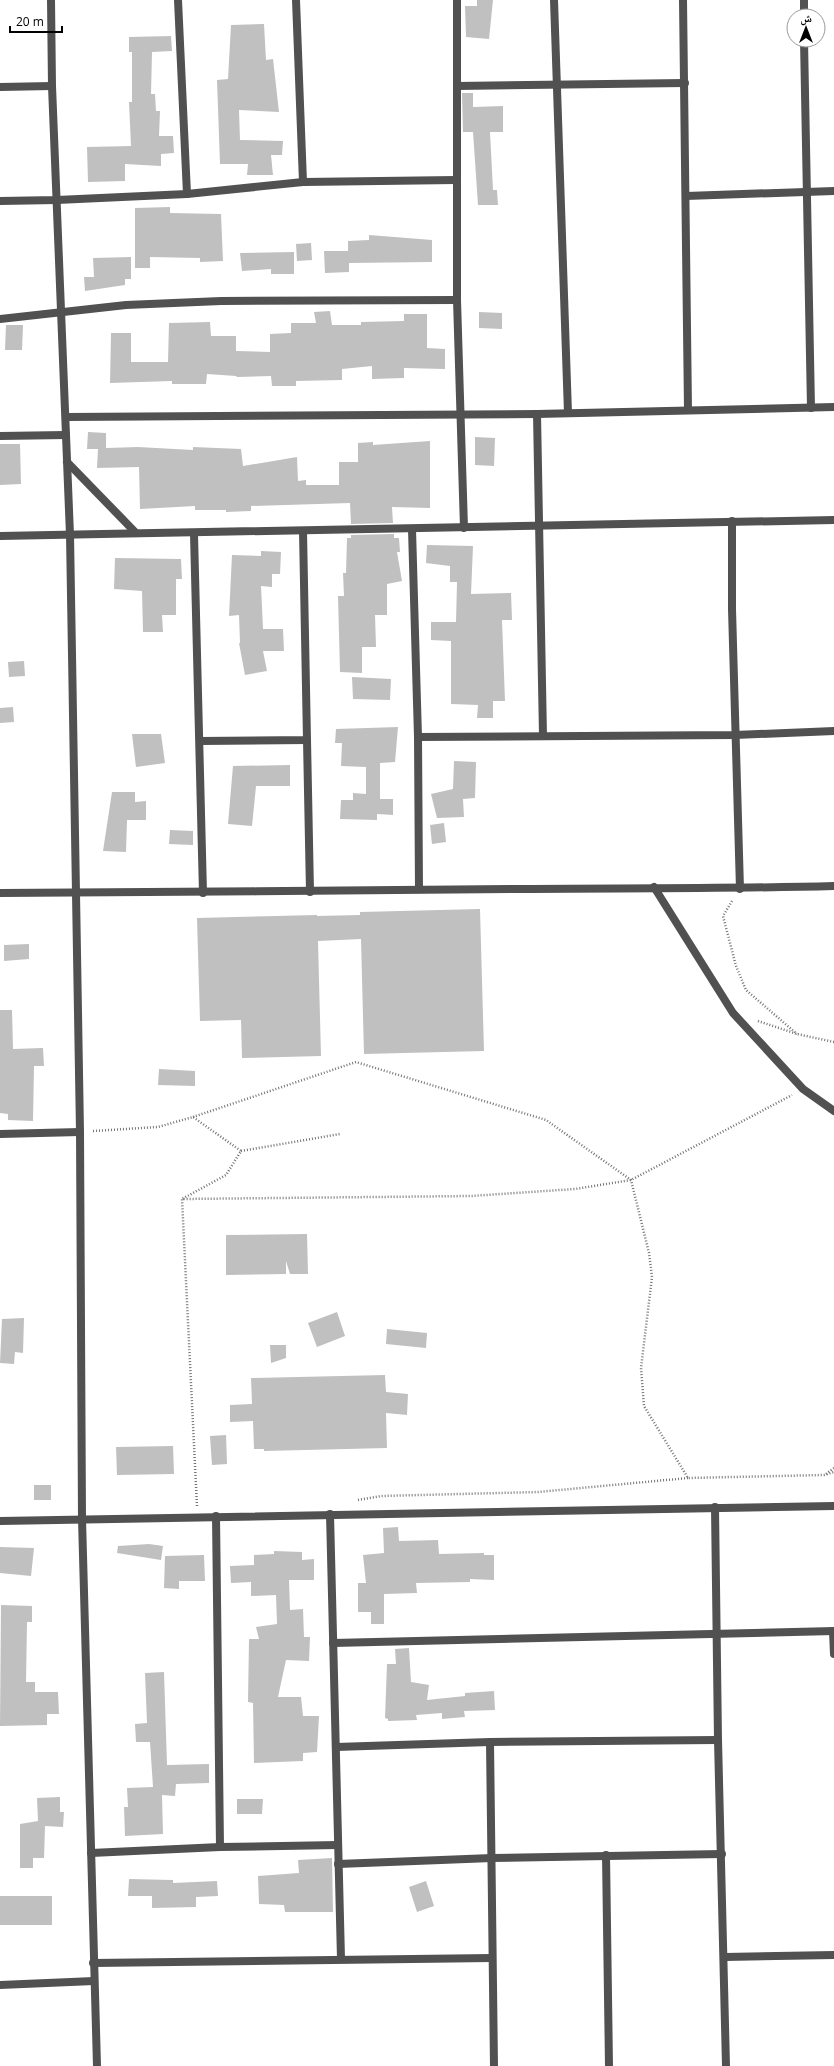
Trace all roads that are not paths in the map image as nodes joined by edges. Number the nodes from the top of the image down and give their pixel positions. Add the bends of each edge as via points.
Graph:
1 (51, 0) edge
2 (178, 0) edge
3 (296, 0) edge
4 (457, 0) edge
5 (554, 0) edge
6 (683, 0) edge
7 (804, 48) edge
8 (685, 83) junction
9 (556, 84) junction
10 (52, 86) junction
11 (457, 86) junction
12 (0, 87) edge
13 (456, 180) junction
14 (303, 182) junction
15 (834, 191) edge
16 (807, 192) junction
17 (187, 194) junction
18 (686, 196) junction
19 (57, 200) junction
20 (0, 201) edge
21 (457, 300) junction
22 (62, 312) junction
23 (0, 319) edge
24 (834, 407) edge
25 (811, 408) junction
26 (688, 410) junction
27 (568, 413) junction
28 (537, 414) junction
29 (462, 415) junction
30 (66, 417) junction
31 (0, 436) edge
32 (66, 436) junction
33 (67, 462) junction
34 (834, 520) edge
35 (732, 521) junction
36 (539, 526) junction
37 (464, 528) junction
38 (412, 530) junction
39 (303, 532) junction
40 (136, 533) junction
41 (194, 534) junction
42 (70, 535) junction
43 (0, 536) edge
44 (834, 731) edge
45 (735, 735) junction
46 (543, 736) junction
47 (418, 737) junction
48 (307, 740) junction
49 (200, 741) junction
50 (834, 886) edge
51 (654, 887) junction
52 (740, 888) junction
53 (420, 889) junction
54 (310, 892) junction
55 (77, 893) junction
56 (202, 893) junction
57 (0, 894) edge
58 (834, 1111) edge
59 (80, 1132) junction
60 (0, 1134) edge
61 (834, 1506) edge
62 (715, 1507) junction
63 (330, 1514) junction
64 (216, 1516) junction
65 (82, 1518) junction
66 (0, 1521) edge
67 (834, 1631) edge
68 (716, 1632) junction
69 (334, 1643) junction
70 (834, 1654) edge
71 (718, 1740) junction
72 (490, 1742) junction
73 (336, 1747) junction
74 (338, 1845) junction
75 (220, 1847) junction
76 (91, 1853) junction
77 (722, 1854) junction
78 (606, 1855) junction
79 (492, 1858) junction
80 (338, 1864) junction
81 (834, 1955) edge
82 (725, 1957) junction
83 (492, 1958) junction
84 (341, 1959) junction
85 (93, 1963) junction
86 (94, 1981) junction
87 (0, 1985) edge
88 (97, 2066) edge
89 (494, 2066) edge
90 (609, 2066) edge
91 (726, 2066) edge

1 - 10 street
2 - 17 street
3 - 14 street
4 - 11 street
5 - 9 street
6 - 8 street
7 - 16 street
8 - 9 street
8 - 18 street
9 - 11 street
9 - 27 street
10 - 12 street
10 - 19 street
11 - 13 street
13 - 14 street
13 - 21 street
14 - 17 street
15 - 16 street
16 - 18 street
16 - 25 street
17 - 19 street
18 - 26 street
19 - 20 street
19 - 22 street
21 - 22 street via 221,301 126,305
21 - 29 street
22 - 23 street
22 - 30 street
24 - 25 street
25 - 26 street
26 - 27 street
27 - 28 street
28 - 29 street
28 - 36 street
29 - 30 street
29 - 37 street
30 - 32 street
31 - 32 street
32 - 33 street
33 - 40 street
33 - 42 street
34 - 35 street
35 - 36 street
35 - 45 street
36 - 37 street
36 - 46 street
37 - 38 street
38 - 39 street
38 - 47 street
39 - 41 street
39 - 48 street
40 - 41 street
40 - 42 street
41 - 49 street
42 - 43 street
42 - 55 street
44 - 45 street
45 - 46 street
45 - 52 street
46 - 47 street
47 - 53 street
48 - 49 street
48 - 54 street
49 - 56 street
50 - 52 street
51 - 52 street
51 - 53 street
51 - 58 street via 733,1013 803,1089
53 - 54 street
54 - 56 street
55 - 56 street
55 - 57 street
55 - 59 street
59 - 60 street
59 - 65 street
61 - 62 street
62 - 63 street
62 - 68 street
63 - 64 street
63 - 69 street
64 - 65 street
64 - 75 street
65 - 66 street
65 - 76 street
67 - 68 street
67 - 70 street
68 - 69 street
68 - 71 street
69 - 73 street
71 - 72 street
71 - 77 street
72 - 73 street
72 - 79 street
73 - 74 street
74 - 75 street
74 - 80 street
75 - 76 street
76 - 85 street
77 - 78 street
77 - 82 street
78 - 79 street
78 - 90 street
79 - 80 street
79 - 83 street
80 - 84 street
81 - 82 street
82 - 91 street
83 - 84 street
83 - 89 street
84 - 85 street
85 - 86 street
86 - 87 street
86 - 88 street

